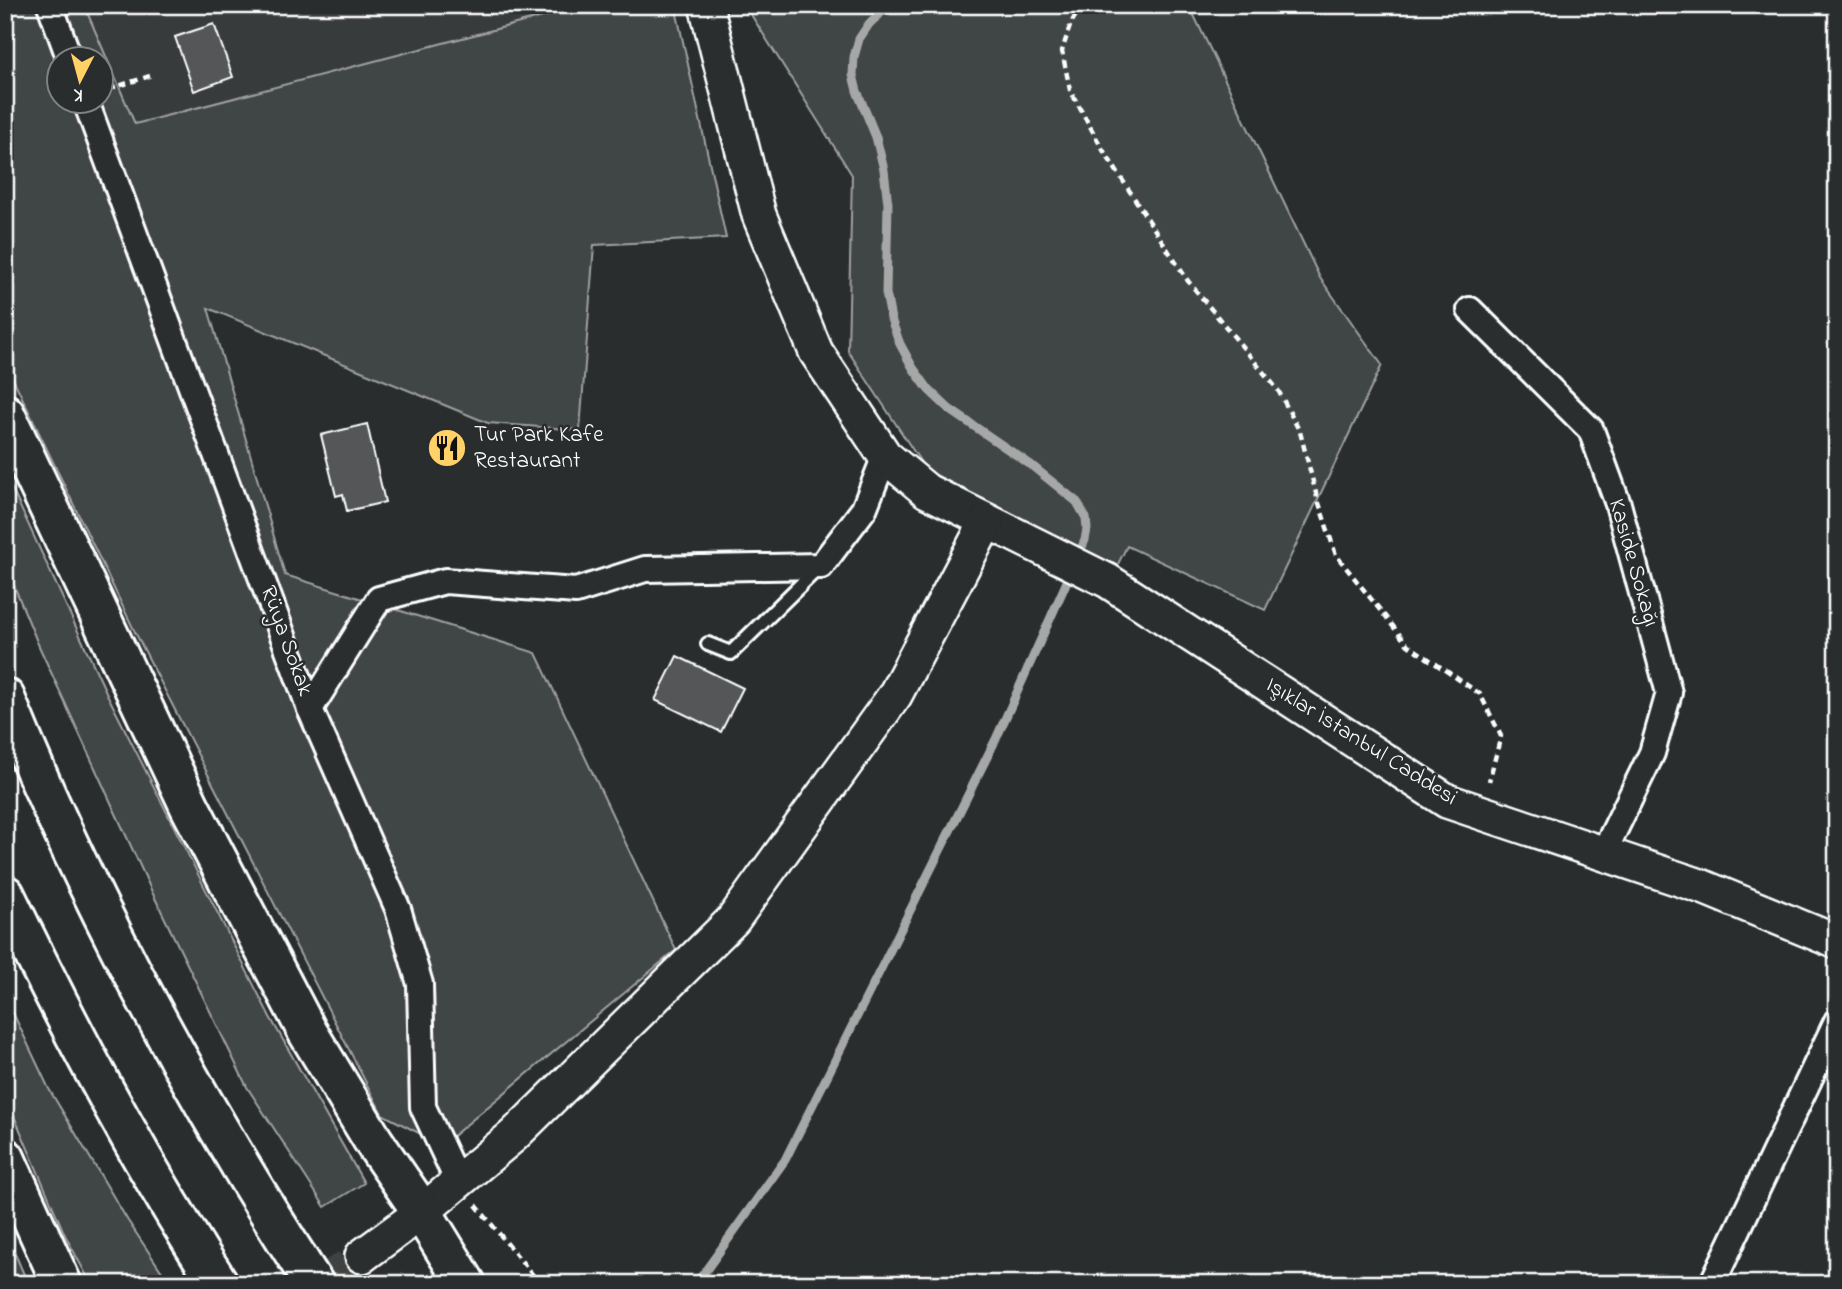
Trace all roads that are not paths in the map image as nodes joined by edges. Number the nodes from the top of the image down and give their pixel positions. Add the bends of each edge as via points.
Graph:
1 (50, 5) edge
2 (706, 5) edge
3 (65, 46) edge
4 (91, 116) edge
5 (1470, 310) dead end
6 (5, 414) edge
7 (885, 456) junction
8 (988, 520) junction
9 (821, 565) junction
10 (708, 644) dead end
11 (5, 698) edge
12 (310, 709) junction
13 (1603, 854) junction
14 (5, 895) edge
15 (1837, 942) edge
16 (1837, 1021) edge
17 (5, 1158) edge
18 (458, 1182) junction
19 (422, 1212) junction
20 (362, 1256) tunnel mouth
21 (62, 1284) edge
22 (219, 1284) edge
23 (314, 1284) edge
24 (466, 1284) edge
25 (1712, 1284) edge

1 - 3 street
2 - 7 main road, Işıklar İstanbul Caddesi via 759,215 816,352
4 - 12 street, Rüya Sokak
5 - 13 street, Kaside Sokağı via 1591,430 1618,504 1669,693 1652,753
6 - 19 highway via 196,818 307,1031
7 - 8 main road, Işıklar İstanbul Caddesi via 927,491
7 - 9 street via 864,509
8 - 13 main road, Işıklar İstanbul Caddesi via 1108,581 1447,801
8 - 18 main road via 895,695 733,919 513,1136
9 - 10 lane via 731,653
9 - 12 street via 645,569 576,591 445,581 379,599
11 - 23 highway via 129,967 204,1105
12 - 18 street, Rüya Sokak via 398,909 420,984 423,1107
13 - 15 main road, Işıklar İstanbul Caddesi via 1703,887
14 - 22 highway via 64,1017
16 - 25 street
17 - 21 highway
18 - 19 main road
19 - 20 main road
19 - 24 highway

